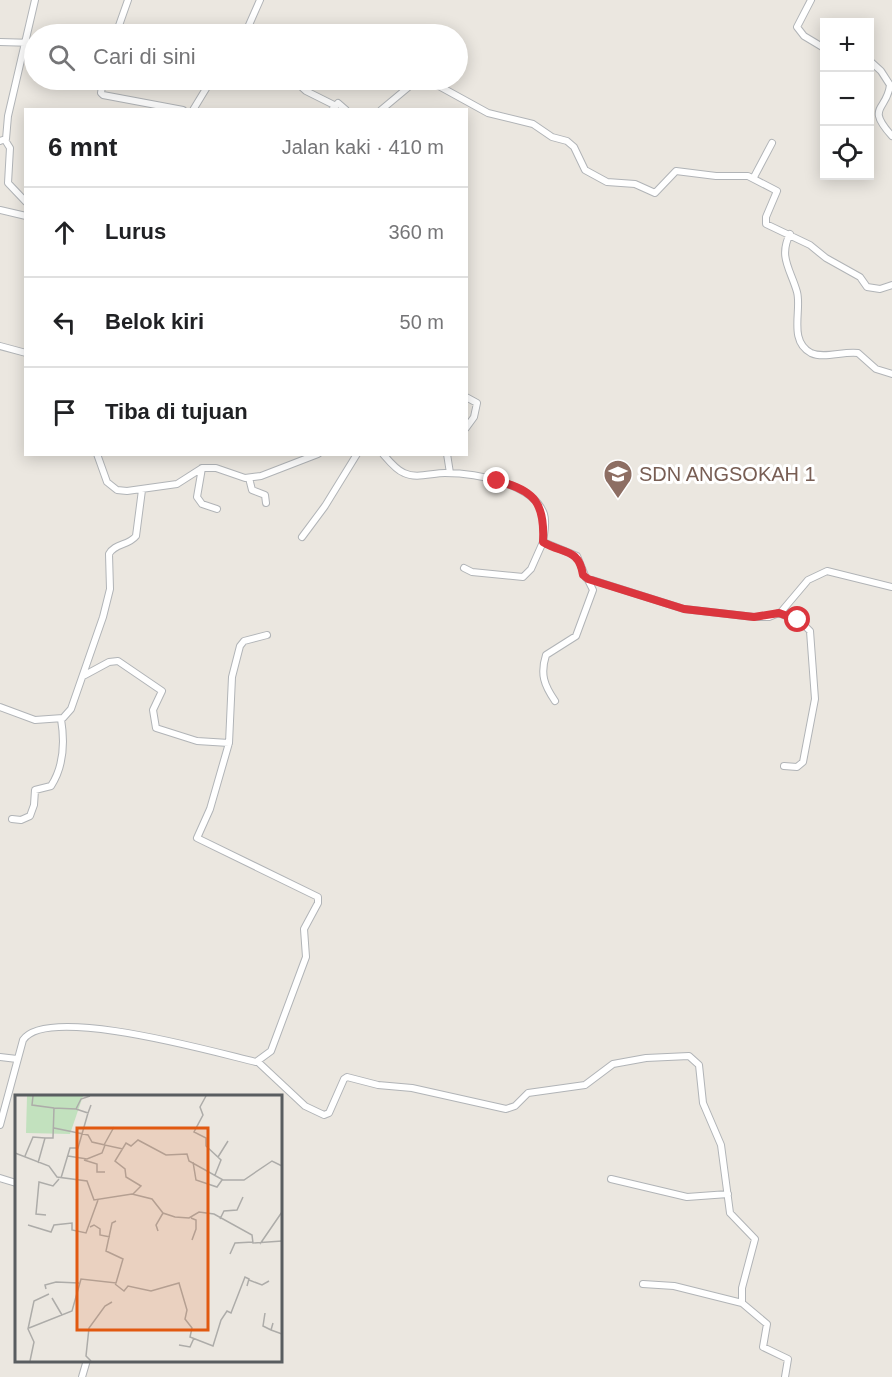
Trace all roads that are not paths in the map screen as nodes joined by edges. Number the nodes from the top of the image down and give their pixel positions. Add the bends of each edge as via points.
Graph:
1 (35, 0) edge
2 (128, 0) edge
3 (260, 0) edge
4 (811, 0) edge
5 (29, 24) edge
6 (120, 24) edge
7 (249, 24) edge
8 (0, 42) edge
9 (24, 43) joint
10 (820, 45) edge
11 (874, 66) edge
12 (101, 90) edge
13 (205, 90) edge
14 (305, 90) edge
15 (405, 90) edge
16 (446, 90) edge
17 (333, 107) edge
18 (172, 108) edge
19 (194, 108) edge
20 (383, 108) edge
21 (892, 136) edge
22 (3, 141) edge
23 (772, 142) dead end
24 (754, 177) junction
25 (24, 199) edge
26 (0, 210) edge
27 (24, 216) edge
28 (790, 234) junction
29 (892, 285) edge
30 (0, 346) edge
31 (24, 352) edge
32 (892, 374) edge
33 (468, 398) edge
34 (468, 424) edge
35 (98, 456) edge
36 (313, 456) edge
37 (356, 456) edge
38 (385, 456) edge
39 (447, 456) edge
40 (201, 468) junction
41 (450, 473) junction
42 (249, 478) junction
43 (142, 490) junction
44 (266, 503) dead end
45 (217, 509) dead end
46 (302, 537) dead end
47 (543, 542) junction
48 (464, 568) dead end
49 (587, 578) junction
50 (892, 587) edge
51 (779, 613) junction
52 (267, 636) dead end
53 (85, 675) junction
54 (555, 701) dead end
55 (0, 707) edge
56 (61, 719) junction
57 (229, 743) junction
58 (784, 765) dead end
59 (12, 819) dead end
60 (0, 1056) edge
61 (17, 1059) junction
62 (258, 1062) junction
63 (0, 1125) edge
64 (0, 1178) edge
65 (611, 1179) dead end
66 (15, 1183) edge
67 (728, 1194) junction
68 (643, 1284) dead end
69 (742, 1303) junction
70 (86, 1362) edge
71 (82, 1377) edge
72 (785, 1377) edge

1 - 5 street
2 - 6 street
3 - 7 street
4 - 10 street via 797,27
8 - 9 street
9 - 22 street
11 - 21 street via 890,85 878,112
12 - 18 street via 103,95
13 - 19 street
14 - 17 street
15 - 20 street
16 - 24 street via 488,113 533,124 552,137 567,141 585,170 607,182 635,184 655,194 676,171
22 - 25 street via 10,148 8,183
23 - 24 street
24 - 28 street via 777,191 765,223
26 - 27 street
28 - 29 street via 860,277 867,286 880,289
28 - 32 street via 785,260 797,292 797,328 804,347 816,355 858,353 876,369
30 - 31 street
33 - 34 street via 477,405
35 - 43 street via 110,485 121,490
36 - 42 street
37 - 46 street
38 - 41 street via 405,474
39 - 41 street
40 - 42 street via 216,468
40 - 43 street via 181,483
40 - 45 street via 197,497 202,504
41 - 47 street via 504,482 534,499 544,517
42 - 44 street via 252,490 265,495
43 - 53 street via 136,536 109,554 110,589
47 - 48 street via 531,570 523,577
47 - 49 street via 577,556
49 - 51 street via 684,609 754,617
49 - 54 street via 593,590 579,631 567,644 546,655 544,662 544,682
50 - 51 street via 827,571 808,580
51 - 58 street via 810,631 815,692 803,762 797,767
52 - 57 street via 244,641 240,646 232,677
53 - 56 street via 74,704
53 - 57 street via 118,661 162,692 153,710 156,728 197,741
55 - 56 street via 35,720
56 - 59 street via 60,772 51,786 34,790 30,816
57 - 62 street via 210,809 197,838 315,894 318,900 304,929 306,957 271,1051
60 - 61 street
61 - 62 street via 27,1034 52,1028 121,1031
61 - 63 street
62 - 67 street via 305,1106 324,1115 329,1113 347,1077 506,1109 528,1093 585,1085 613,1064 689,1056 699,1065 703,1103 721,1145
64 - 66 street
65 - 67 street via 687,1197
67 - 69 street via 733,1218 755,1239
68 - 69 street via 674,1286
69 - 72 street via 767,1324 763,1347 788,1359
70 - 71 street

